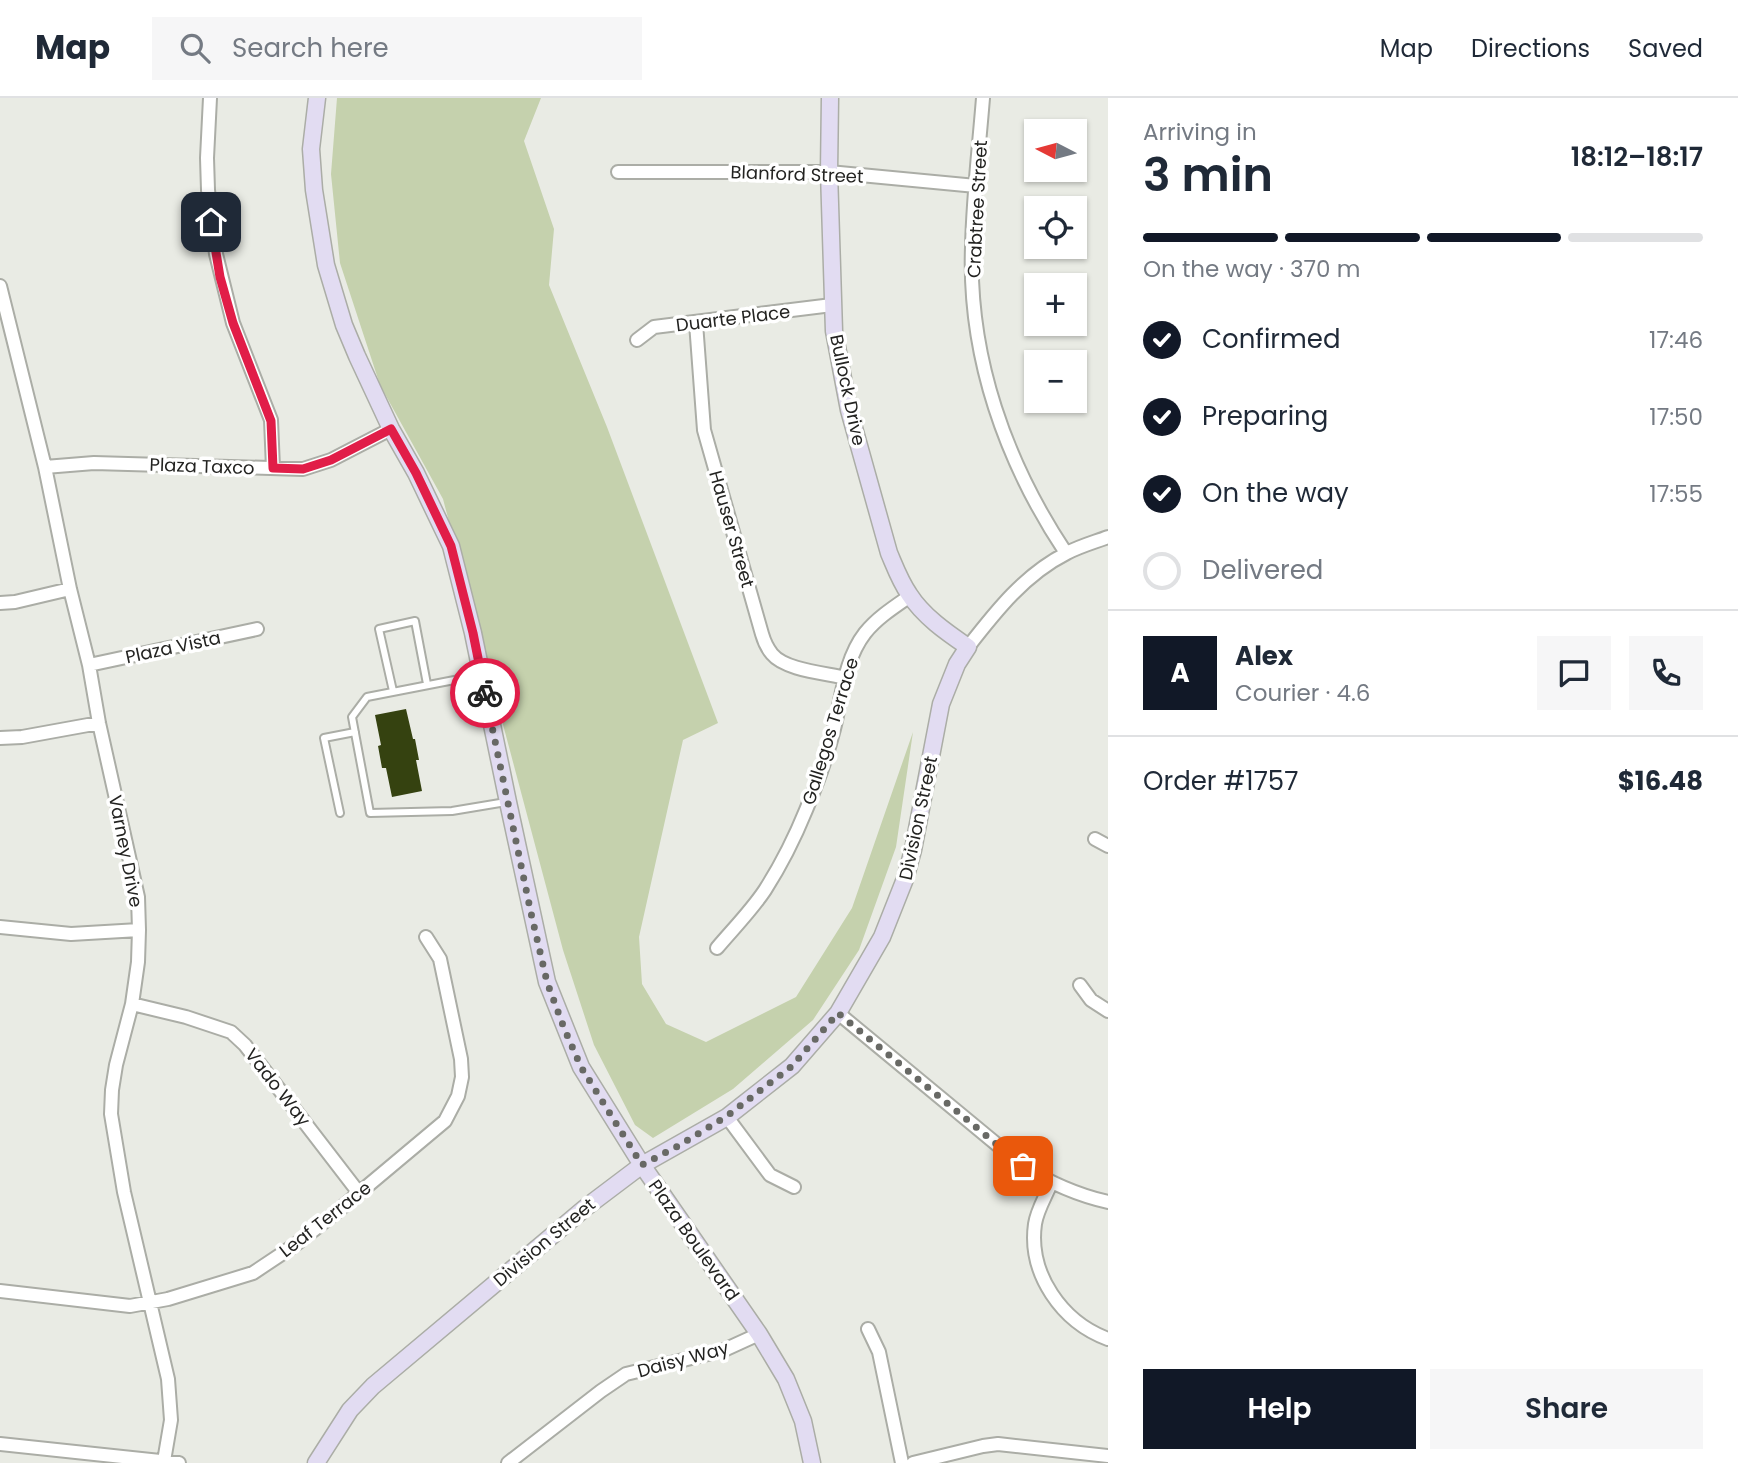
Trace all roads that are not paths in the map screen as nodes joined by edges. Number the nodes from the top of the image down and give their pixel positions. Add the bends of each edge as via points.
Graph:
1 (210, 98) edge
2 (317, 98) edge
3 (830, 98) edge
4 (983, 98) edge
5 (618, 172) dead end
6 (829, 172) junction
7 (976, 186) junction
8 (0, 286) edge
9 (832, 305) junction
10 (696, 323) junction
11 (637, 340) dead end
12 (391, 429) junction
13 (45, 467) junction
14 (273, 468) junction
15 (1108, 537) edge
16 (1066, 553) junction
17 (70, 589) junction
18 (910, 596) junction
19 (0, 603) edge
20 (257, 629) dead end
21 (968, 647) junction
22 (89, 665) junction
23 (482, 675) junction
24 (846, 678) junction
25 (427, 684) junction
26 (393, 691) junction
27 (99, 723) junction
28 (355, 732) junction
29 (0, 738) edge
30 (508, 802) junction
31 (340, 813) dead end
32 (1095, 839) dead end
33 (1108, 846) edge
34 (0, 927) edge
35 (139, 930) junction
36 (426, 937) dead end
37 (717, 948) dead end
38 (1080, 985) dead end
39 (132, 1004) junction
40 (1108, 1011) edge
41 (838, 1013) junction
42 (727, 1116) junction
43 (642, 1165) junction
44 (1051, 1183) junction
45 (794, 1187) dead end
46 (359, 1193) junction
47 (1108, 1202) edge
48 (0, 1291) edge
49 (150, 1303) junction
50 (868, 1329) dead end
51 (759, 1334) junction
52 (1108, 1339) edge
53 (0, 1444) edge
54 (1108, 1456) edge
55 (164, 1461) junction
56 (513, 1462) edge
57 (179, 1463) edge
58 (316, 1463) edge
59 (812, 1463) edge
60 (902, 1463) edge
61 (912, 1463) edge

1 - 14 street via 206,158 215,254 233,323 271,421
2 - 12 main road, Plaza Boulevard via 311,149 326,265 344,325
3 - 6 main road, Bullock Drive
4 - 7 street, Crabtree Street
5 - 6 street, Blanford Street
6 - 7 street, Blanford Street
6 - 9 main road, Bullock Drive
7 - 16 street, Crabtree Street via 972,272 985,374 1012,455 1036,506
8 - 13 street, Varney Drive
9 - 10 street, Duarte Place
9 - 18 main road, Bullock Drive via 849,410 889,553
10 - 11 street, Duarte Place via 654,327
10 - 24 street, Hauser Street via 705,430 767,647 784,664
12 - 14 street, Plaza Taxco via 331,460 303,469
12 - 23 main road, Plaza Boulevard via 451,546
13 - 14 street, Plaza Taxco via 94,463
13 - 17 street, Varney Drive
15 - 16 street, Division Street
16 - 21 street, Division Street via 1004,601
17 - 19 street
17 - 22 street, Varney Drive
18 - 21 main road, Bullock Drive via 938,626
18 - 24 street, Gallegos Terrace via 866,632
20 - 22 street, Plaza Vista
21 - 41 main road, Division Street via 942,704 905,879 883,937
22 - 27 street, Varney Drive
23 - 25 lane
23 - 30 main road, Plaza Boulevard
24 - 37 street, Gallegos Terrace via 826,758 793,839 763,892
25 - 26 lane
25 - 26 lane via 415,621 379,629
26 - 28 lane via 367,697 352,717
27 - 29 street
27 - 35 street, Varney Drive via 138,897
28 - 30 lane via 370,813 452,811
28 - 31 lane via 324,738
30 - 43 main road, Plaza Boulevard via 547,982 581,1067
32 - 33 street
34 - 35 street via 71,934
35 - 39 street, Varney Drive
36 - 46 street, Leaf Terrace via 440,959 461,1059 458,1096 445,1121
38 - 40 street via 1091,1000
39 - 46 street, Vado Way via 231,1032
39 - 49 street, Varney Drive via 116,1065 111,1114
41 - 42 main road, Division Street via 792,1066
41 - 44 street via 1023,1166
42 - 43 main road, Division Street
42 - 45 street via 770,1175
43 - 51 main road, Plaza Boulevard
43 - 58 main road, Division Street via 584,1208 373,1386 350,1410
44 - 47 street
44 - 52 street via 1036,1220 1035,1248 1042,1275 1064,1311
46 - 49 street, Leaf Terrace via 253,1273
48 - 49 street, Leaf Terrace via 130,1306
49 - 55 street, Varney Drive via 168,1379 171,1420
50 - 60 street via 879,1352
51 - 56 street, Daisy Way via 724,1350 626,1374
51 - 59 main road, Plaza Boulevard via 786,1379 803,1421
53 - 55 street
54 - 61 street via 998,1444
55 - 57 street

